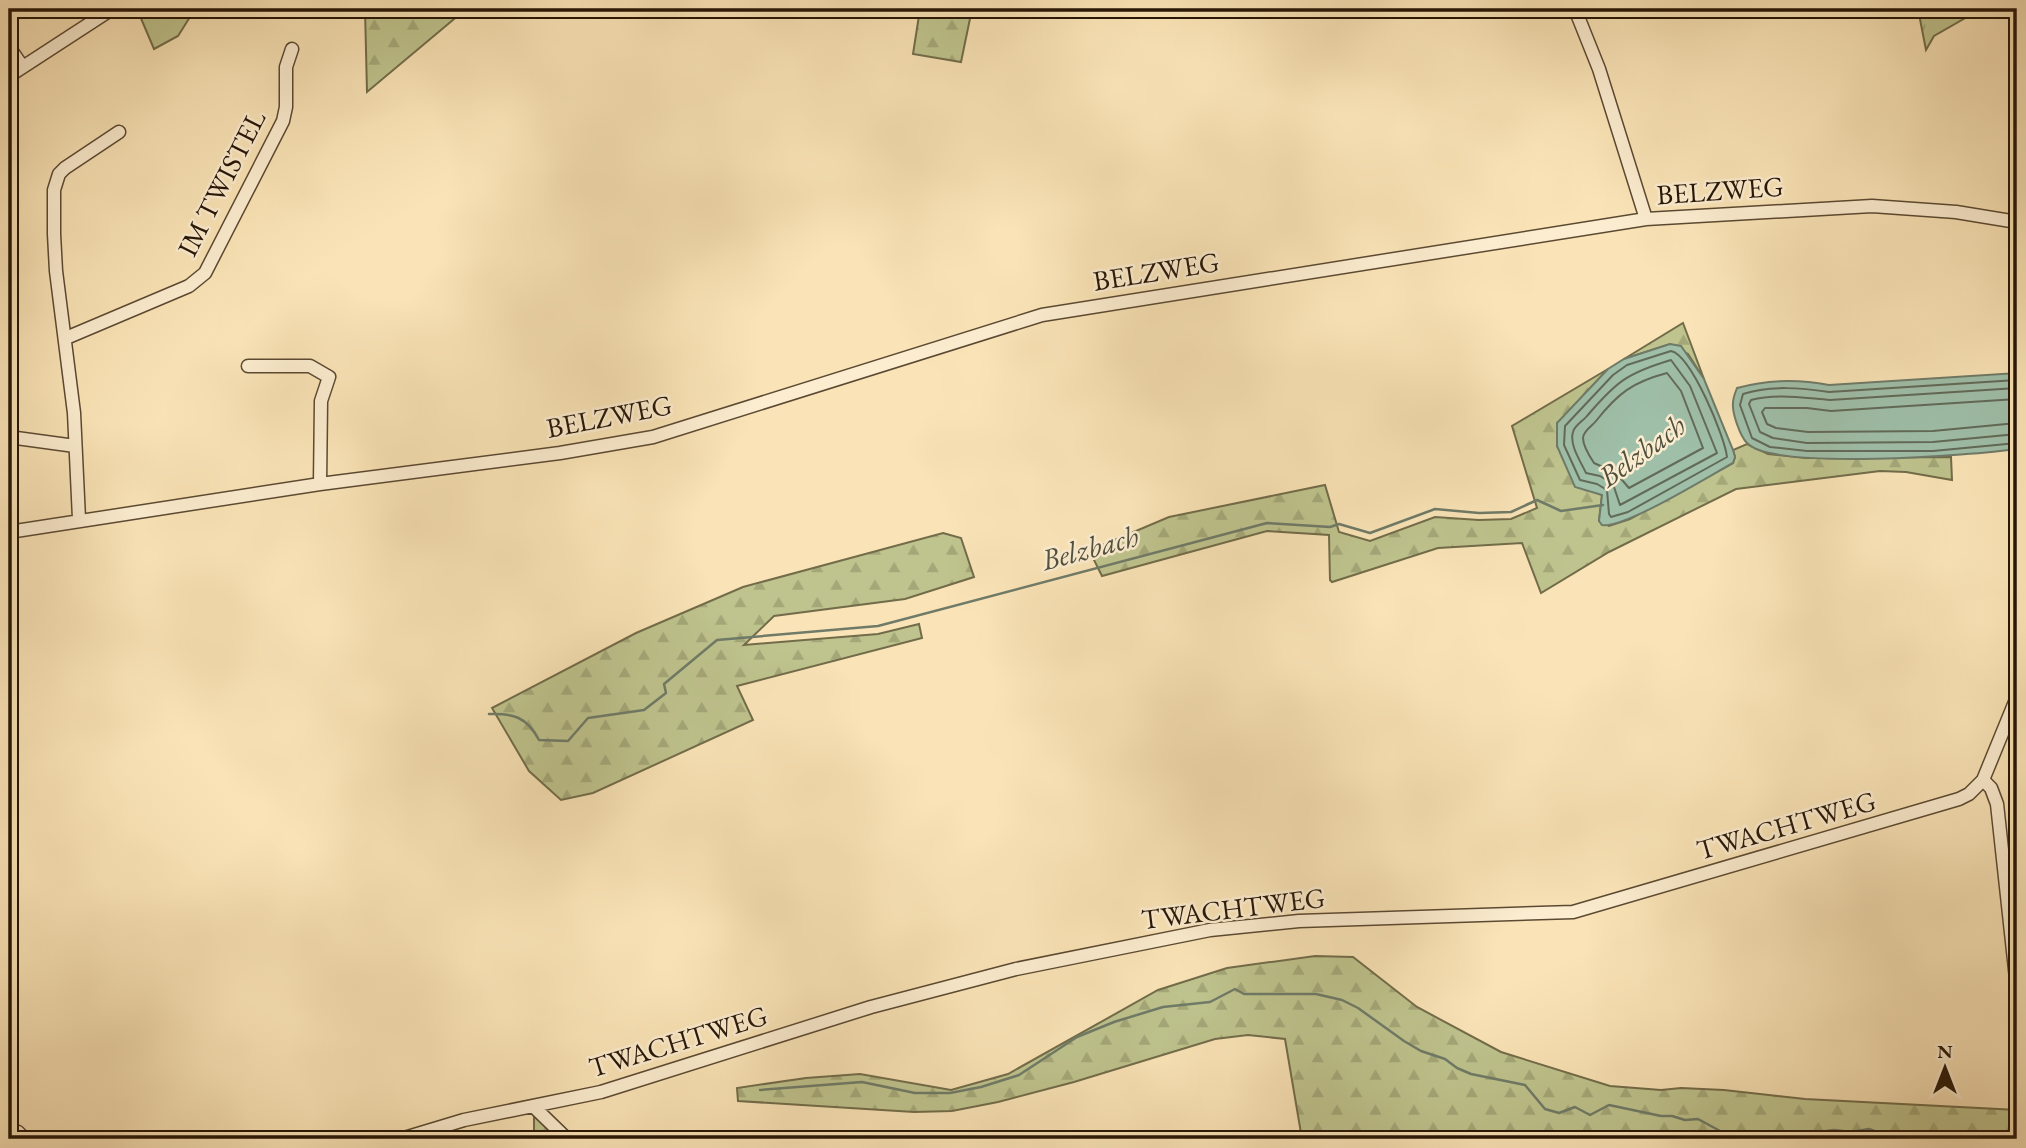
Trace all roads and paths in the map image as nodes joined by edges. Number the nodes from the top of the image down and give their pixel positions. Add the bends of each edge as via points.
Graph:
1 (112, 9) edge
2 (1575, 9) edge
3 (9, 47) edge
4 (292, 49) dead end
5 (22, 66) junction
6 (9, 76) edge
7 (119, 132) dead end
8 (1646, 219) junction
9 (2017, 222) edge
10 (66, 338) junction
11 (248, 366) dead end
12 (9, 438) edge
13 (75, 446) junction
14 (320, 484) junction
15 (79, 519) junction
16 (9, 532) edge
17 (2017, 697) edge
18 (1983, 780) junction
19 (2017, 988) edge
20 (533, 1106) junction
21 (9, 1128) edge
22 (25, 1139) edge
23 (401, 1139) edge
24 (567, 1139) edge

1 - 5 street
2 - 8 street via 1599,69
3 - 5 street
4 - 10 street, IM TWISTEL via 286,67 283,121 205,273 189,286
5 - 6 street
7 - 10 street via 65,168 55,181 56,271
8 - 9 street, BELZWEG via 1872,206
8 - 14 street, BELZWEG via 1070,309 653,437
10 - 13 street
11 - 14 street via 310,366 329,377 321,401
12 - 13 street
13 - 15 street
14 - 15 street, BELZWEG
15 - 16 street, BELZWEG
17 - 18 street
18 - 19 street via 1997,804
18 - 20 street, TWACHTWEG via 1969,794 1944,805 1573,912 1299,922 1210,930 1138,943 871,1007 601,1092
20 - 23 street, TWACHTWEG
20 - 24 street
21 - 22 street

